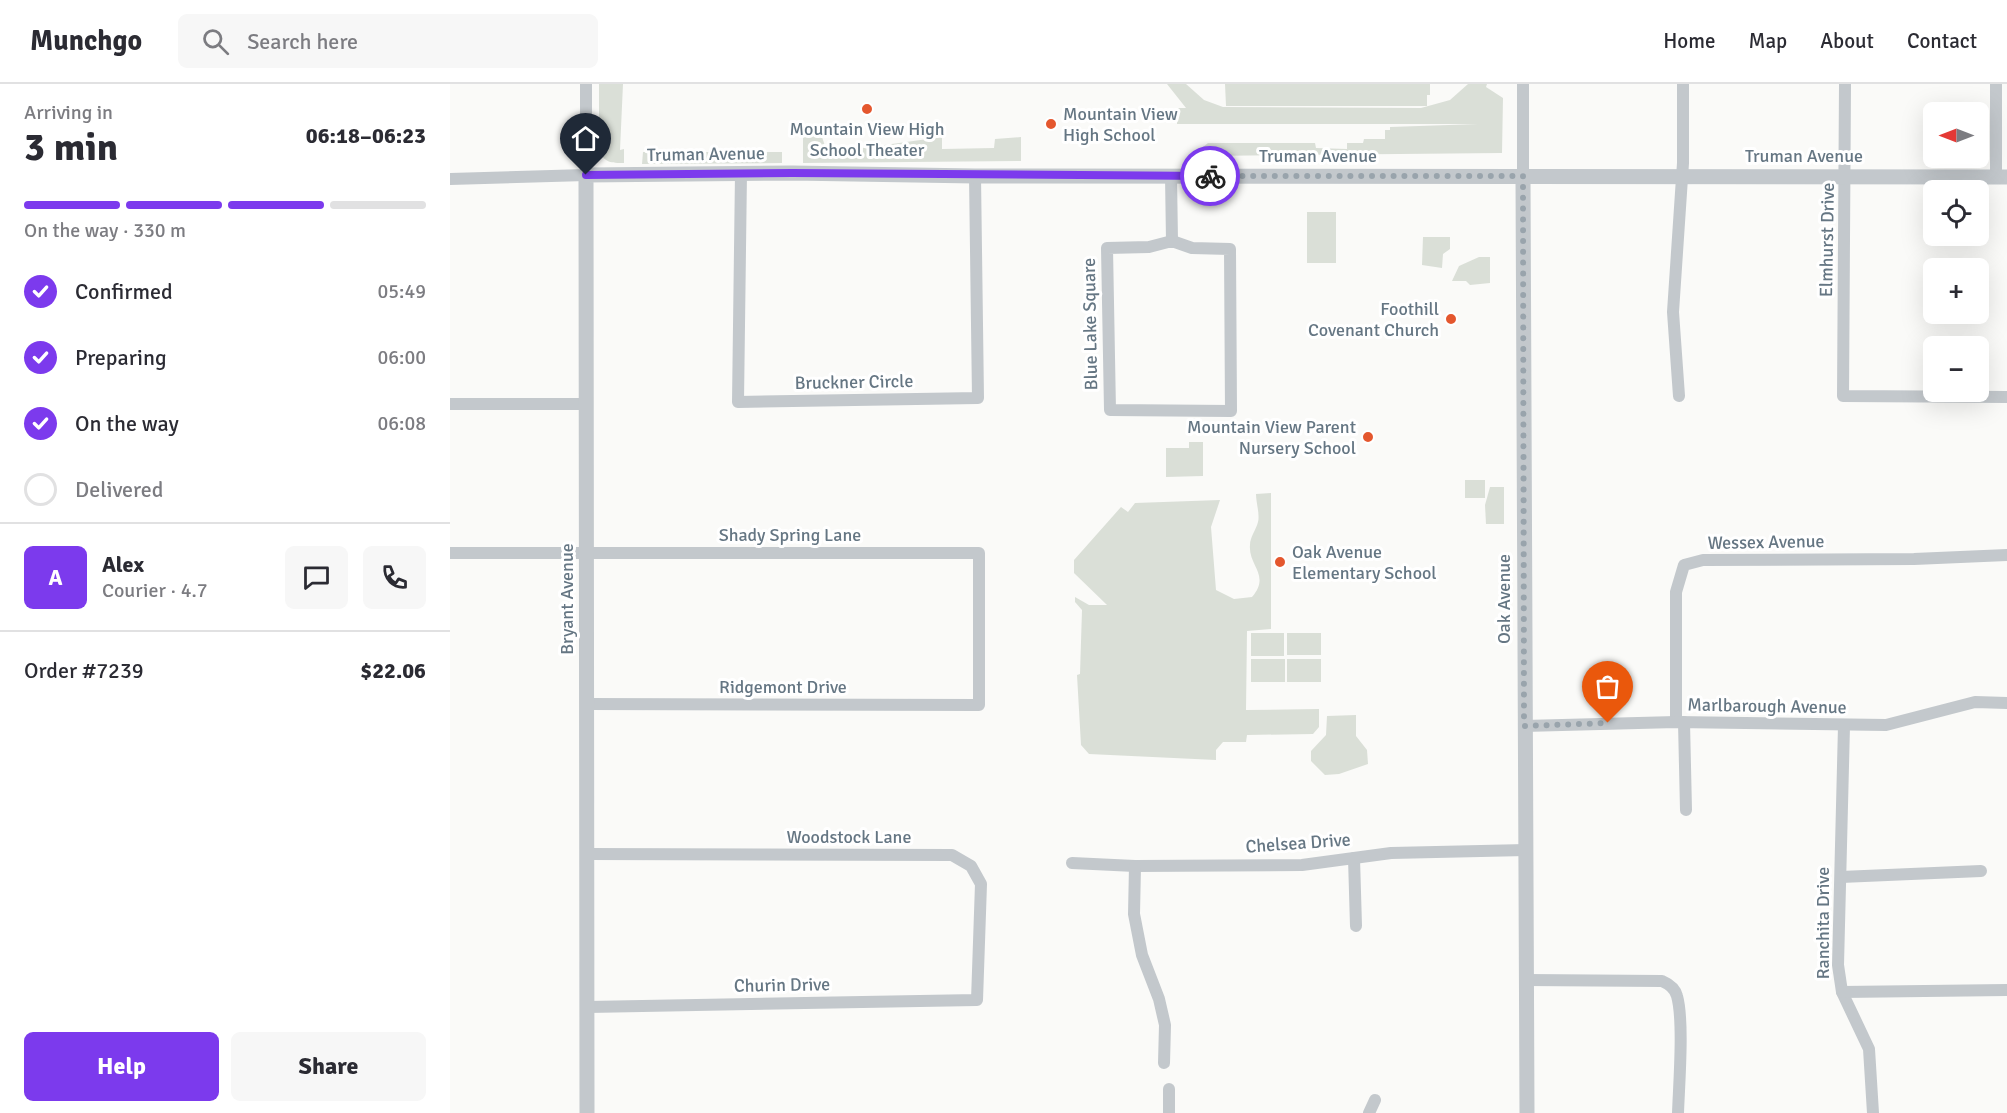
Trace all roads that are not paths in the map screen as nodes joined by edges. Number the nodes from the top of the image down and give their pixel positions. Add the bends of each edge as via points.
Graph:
1 (586, 84) edge
2 (1523, 84) edge
3 (1683, 84) edge
4 (1845, 84) edge
5 (1996, 84) edge
6 (741, 173) junction
7 (586, 175) junction
8 (975, 176) junction
9 (1171, 176) junction
10 (1523, 176) junction
11 (1682, 176) junction
12 (1845, 176) junction
13 (2002, 177) edge
14 (450, 179) edge
15 (1172, 241) junction
16 (1679, 396) dead end
17 (2007, 397) edge
18 (450, 404) edge
19 (584, 404) junction
20 (450, 552) edge
21 (586, 553) junction
22 (2007, 555) edge
23 (2007, 703) edge
24 (587, 704) junction
25 (979, 705) joint
26 (1680, 722) junction
27 (1524, 726) junction
28 (1844, 726) junction
29 (1686, 810) dead end
30 (1526, 850) junction
31 (587, 854) junction
32 (1354, 858) junction
33 (1072, 863) dead end
34 (1135, 866) junction
35 (1981, 871) dead end
36 (1841, 877) junction
37 (1356, 926) dead end
38 (1526, 980) junction
39 (2007, 990) edge
40 (1842, 992) junction
41 (977, 1000) joint
42 (588, 1007) junction
43 (1164, 1063) dead end
44 (1169, 1089) dead end
45 (1375, 1100) dead end
46 (587, 1113) edge
47 (1169, 1113) edge
48 (1369, 1113) edge
49 (1527, 1113) edge
50 (1678, 1113) edge
51 (1873, 1113) edge

1 - 7 street, Bryant Avenue
2 - 10 street, Oak Avenue
3 - 11 street
4 - 12 street, Elmhurst Drive
5 - 13 street
6 - 7 street, Truman Avenue
6 - 8 street, Truman Avenue
6 - 8 street, Bruckner Circle via 738,402 978,398
7 - 14 street, Truman Avenue
7 - 19 street, Bryant Avenue
8 - 9 street, Truman Avenue
9 - 10 street, Truman Avenue
9 - 15 street
10 - 11 street, Truman Avenue
10 - 27 street, Oak Avenue
11 - 12 street, Truman Avenue
11 - 16 street via 1673,312
12 - 13 street, Truman Avenue
12 - 17 street, Elmhurst Drive via 1843,396
15 - 15 street, Blue Lake Square via 1192,248 1230,249 1231,411 1110,410 1107,248 1149,247
18 - 19 street
19 - 21 street, Bryant Avenue
20 - 21 street, Shady Spring Lane
21 - 24 street, Bryant Avenue
21 - 25 street, Shady Spring Lane via 979,553
22 - 26 street, Wessex Avenue via 1914,560 1703,560 1683,565 1676,592
23 - 28 street, Marlbarough Avenue via 1975,702 1886,725
24 - 25 street, Ridgemont Drive
24 - 31 street, Bryant Avenue
26 - 27 street, Marlbarough Avenue
26 - 28 street, Marlbarough Avenue
26 - 29 street
27 - 30 street, Oak Avenue
28 - 36 street, Ranchita Drive
30 - 32 street, Chelsea Drive via 1391,853
30 - 38 street, Oak Avenue
31 - 41 street, Woodstock Lane via 952,855 971,866 981,884
31 - 42 street, Bryant Avenue
32 - 34 street, Chelsea Drive via 1302,865
32 - 37 street
33 - 34 street, Chelsea Drive
34 - 43 street via 1134,914 1142,955 1165,1025
35 - 36 street
36 - 40 street, Ranchita Drive via 1838,965
38 - 49 street, Oak Avenue
38 - 50 street via 1670,984 1677,995 1679,1014
39 - 40 street
40 - 51 street, Ranchita Drive via 1869,1049
41 - 42 street, Churin Drive
42 - 46 street, Bryant Avenue
44 - 47 street
45 - 48 street

